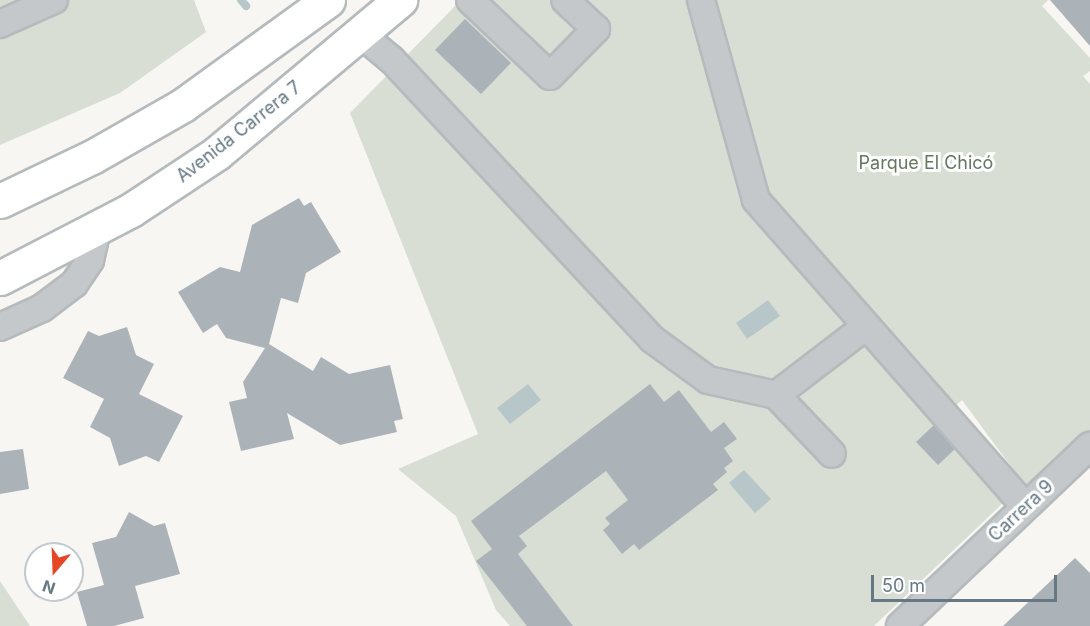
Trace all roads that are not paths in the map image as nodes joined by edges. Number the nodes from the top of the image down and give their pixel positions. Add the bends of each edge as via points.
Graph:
1 (54, 0) edge
2 (328, 0) edge
3 (400, 0) edge
4 (566, 0) edge
5 (701, 0) edge
6 (478, 3) edge
7 (0, 24) edge
8 (362, 35) junction
9 (0, 201) edge
10 (97, 229) junction
11 (0, 278) edge
12 (0, 327) edge
13 (865, 327) junction
14 (776, 395) junction
15 (1090, 446) edge
16 (832, 454) dead end
17 (1024, 506) junction
18 (900, 626) edge

1 - 7 street
2 - 9 main road via 183,105 92,157
3 - 8 main road, Avenida Carrera 7
4 - 6 street via 596,29 550,76
5 - 13 street via 756,200
8 - 10 main road, Avenida Carrera 7 via 217,153
8 - 14 street via 391,59 652,339 708,380
10 - 11 main road, Avenida Carrera 7
10 - 12 street via 90,260 74,284 42,308
13 - 14 street via 795,385
13 - 17 street
14 - 16 street
15 - 17 street, Carrera 9
17 - 18 street, Carrera 9

